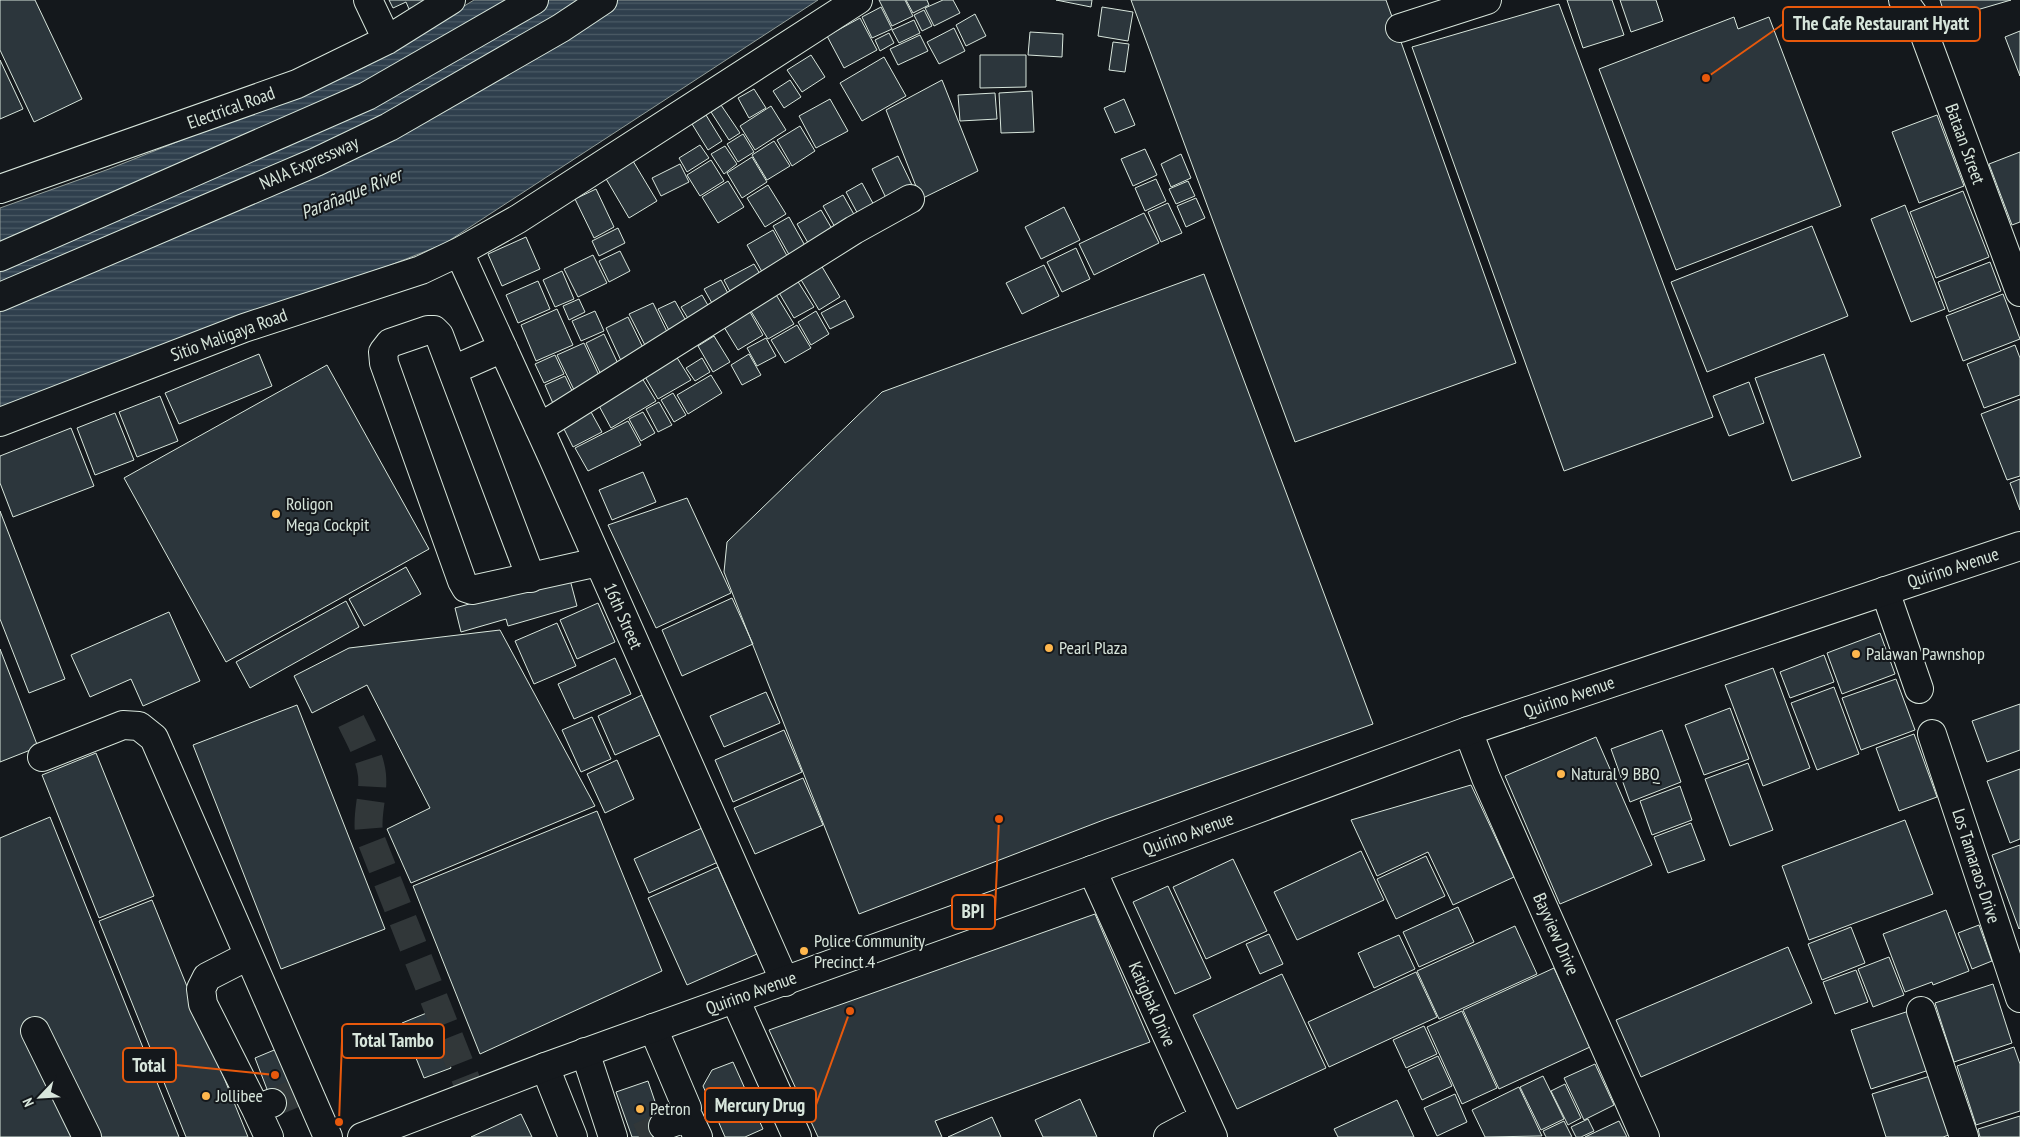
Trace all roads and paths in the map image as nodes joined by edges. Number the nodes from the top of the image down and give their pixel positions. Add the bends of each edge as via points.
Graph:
1 (368, 0) edge
2 (451, 0) edge
3 (534, 0) edge
4 (603, 0) edge
5 (858, 0) edge
6 (1904, 0) edge
7 (1471, 2) edge
8 (1400, 28) dead end
9 (387, 40) junction
10 (0, 189) edge
11 (910, 198) dead end
12 (459, 252) junction
13 (0, 257) edge
14 (2020, 292) edge
15 (0, 297) edge
16 (503, 348) junction
17 (453, 370) junction
18 (0, 422) edge
19 (539, 428) junction
20 (2020, 546) edge
21 (598, 562) junction
22 (530, 578) junction
23 (1885, 591) junction
24 (1919, 689) dead end
25 (1468, 731) junction
26 (1932, 734) dead end
27 (42, 757) dead end
28 (1092, 870) junction
29 (2012, 951) edge
30 (248, 956) junction
31 (785, 982) junction
32 (2020, 998) edge
33 (735, 999) junction
34 (1921, 1011) dead end
35 (653, 1028) junction
36 (35, 1031) dead end
37 (585, 1052) junction
38 (545, 1067) junction
39 (283, 1098) junction
40 (683, 1126) edge
41 (1208, 1127) edge
42 (406, 1129) edge
43 (87, 1137) edge
44 (269, 1137) edge
45 (328, 1137) edge
46 (362, 1137) edge
47 (573, 1137) edge
48 (613, 1137) edge
49 (797, 1137) edge
50 (1168, 1137) edge
51 (1646, 1137) edge
52 (1964, 1137) edge

1 - 9 main road
2 - 9 main road, Electrical Road
3 - 13 main road via 367,96
4 - 15 main road, NAIA Expressway via 561,28 388,127 316,162
5 - 12 main road, Sitio Maligaya Road via 518,218
6 - 14 main road, Bataan Street via 1921,25
7 - 8 main road
9 - 10 main road, Electrical Road via 297,84
11 - 19 main road
12 - 16 main road, 16th Street
12 - 18 main road, Sitio Maligaya Road via 421,270 244,328
16 - 17 main road
16 - 19 main road, 16th Street
17 - 22 main road
17 - 22 main road via 439,334 434,330 390,343 383,352 384,363 466,588 472,590
19 - 21 main road, 16th Street
20 - 23 main road, Quirino Avenue
21 - 22 main road
21 - 31 main road, 16th Street
23 - 24 main road
23 - 25 main road, Quirino Avenue
25 - 28 main road, Quirino Avenue
25 - 51 main road, Bayview Drive
26 - 29 main road, Los Tamaraos Drive
27 - 30 main road via 122,725 139,726 154,738
28 - 31 main road, Quirino Avenue
28 - 41 main road, Katigbak Drive
29 - 32 main road, Los Tamaraos Drive
30 - 39 main road
30 - 39 main road via 207,978 201,988 203,1004
31 - 33 main road, Quirino Avenue
33 - 35 main road, Quirino Avenue
33 - 49 main road
34 - 52 main road
35 - 37 main road, Quirino Avenue
35 - 40 main road via 687,1108
36 - 43 main road
37 - 38 main road, Quirino Avenue
37 - 48 main road
38 - 42 main road, Quirino Avenue
38 - 47 main road
39 - 44 main road
39 - 45 main road
41 - 50 main road
42 - 46 main road, Quirino Avenue

